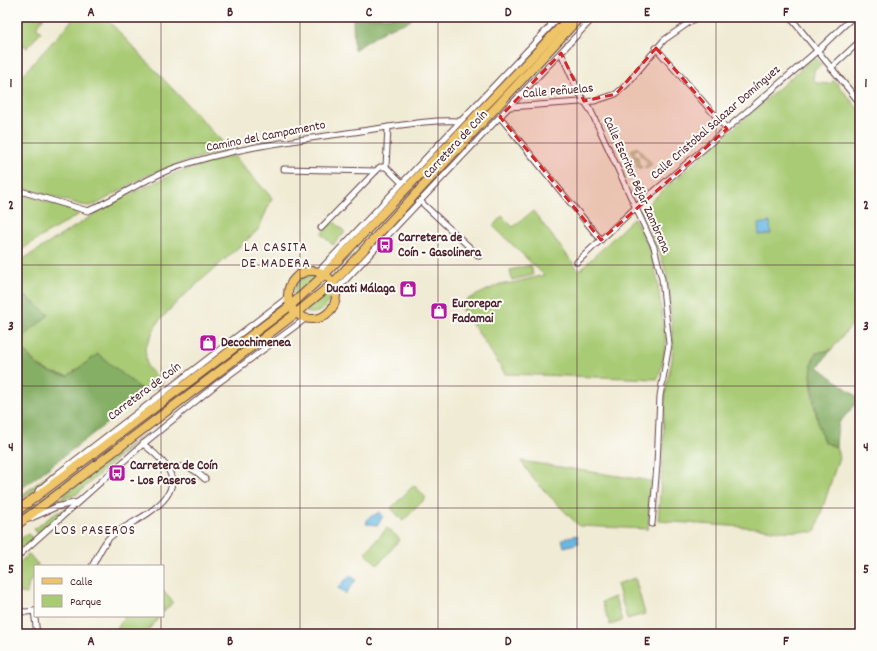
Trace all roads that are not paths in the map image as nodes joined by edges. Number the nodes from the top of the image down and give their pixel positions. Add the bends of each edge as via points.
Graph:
1 (548, 17) edge
2 (559, 17) edge
3 (570, 17) edge
4 (580, 17) edge
5 (594, 17) edge
6 (697, 17) edge
7 (790, 17) edge
8 (853, 17) edge
9 (551, 25) junction
10 (860, 41) edge
11 (656, 48) junction
12 (817, 51) junction
13 (561, 53) junction
14 (831, 68) junction
15 (858, 96) edge
16 (584, 101) junction
17 (860, 103) edge
18 (509, 108) junction
19 (500, 117) junction
20 (460, 121) junction
21 (388, 127) junction
22 (727, 129) junction
23 (386, 167) junction
24 (284, 169) dead end
25 (376, 171) junction
26 (402, 184) junction
27 (17, 190) edge
28 (420, 201) junction
29 (635, 208) junction
30 (321, 228) dead end
31 (602, 240) junction
32 (479, 256) dead end
33 (577, 262) dead end
34 (322, 273) junction
35 (335, 287) junction
36 (288, 302) junction
37 (295, 314) junction
38 (305, 319) junction
39 (143, 444) junction
40 (169, 468) junction
41 (205, 479) dead end
42 (79, 502) junction
43 (19, 510) edge
44 (652, 524) dead end
45 (17, 525) edge
46 (17, 557) edge
47 (93, 565) edge
48 (17, 611) edge
49 (34, 611) edge
50 (35, 617) edge
51 (37, 634) edge

1 - 9 street
2 - 9 street, Carretera de Coín
3 - 34 main road
4 - 35 main road, Carretera de Coín
5 - 13 street, Carretera de Coín
6 - 11 street, Calle Peñuelas
7 - 12 street
8 - 12 street, Calle Cristobal Salazar Domínguez
9 - 20 street, Carretera de Coín
10 - 14 street
11 - 16 street, Calle Peñuelas via 616,94
11 - 22 street
12 - 14 street
12 - 22 street, Calle Cristobal Salazar Domínguez
13 - 16 street, Calle Escritor Béjar Zambrana
13 - 18 street, Carretera de Coín
14 - 15 street
15 - 17 street
16 - 18 street, Calle Peñuelas
16 - 29 street, Calle Escritor Béjar Zambrana via 591,111
18 - 19 street, Carretera de Coín
19 - 28 street, Carretera de Coín
19 - 31 street
20 - 21 street, Camino del Campamento via 446,120
20 - 26 street, Carretera de Coín
21 - 23 street
21 - 27 street, Camino del Campamento via 228,152 177,167 144,181 88,211
22 - 29 street, Calle Cristobal Salazar Domínguez
23 - 25 street via 380,167
23 - 26 street
24 - 25 street
25 - 30 street
26 - 34 street, Carretera de Coín
28 - 32 street
28 - 35 street, Carretera de Coín
29 - 31 street, Calle Cristobal Salazar Domínguez
29 - 44 street, Calle Escritor Béjar Zambrana via 654,248 662,279 669,344 660,396
31 - 33 street, Calle Cristobal Salazar Domínguez
34 - 35 main road
34 - 36 main road
34 - 36 main road via 310,270 296,276 290,282
35 - 37 main road
35 - 38 main road via 335,304 330,312 314,320
36 - 37 main road
36 - 43 main road
37 - 38 main road
37 - 45 main road
38 - 39 street via 218,383
39 - 40 street
39 - 42 street
40 - 41 street via 193,468
40 - 47 street via 172,484 167,497 148,514 109,538
42 - 45 street via 56,507
42 - 46 street
48 - 49 street
50 - 51 street

